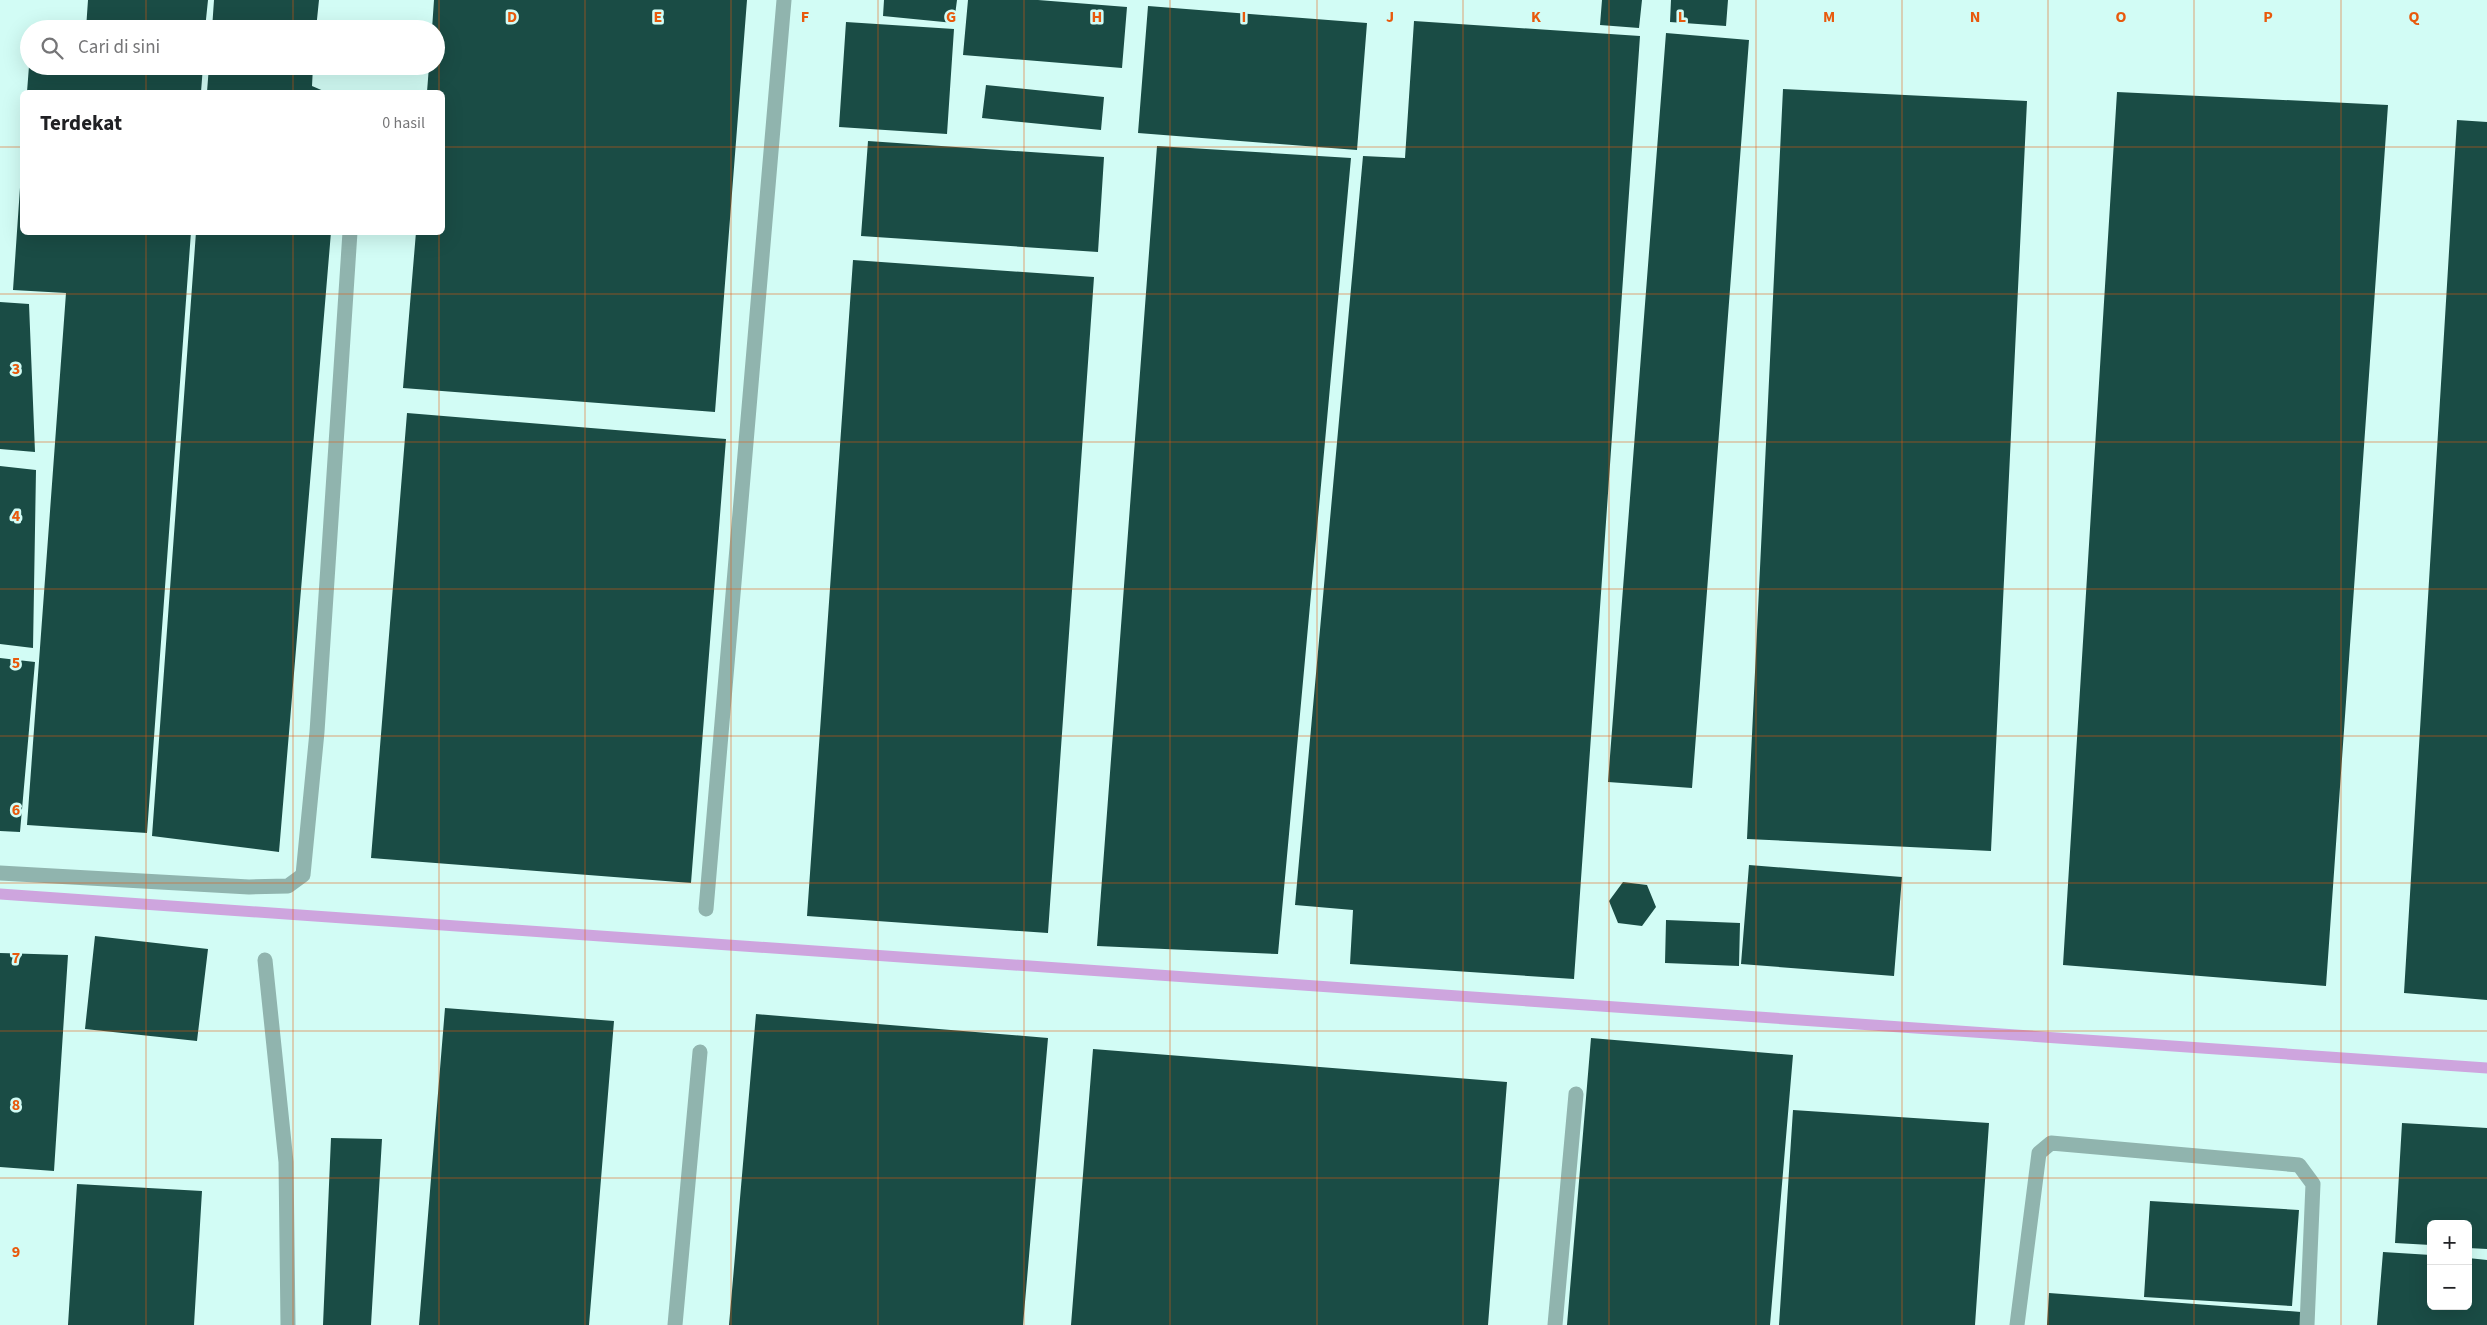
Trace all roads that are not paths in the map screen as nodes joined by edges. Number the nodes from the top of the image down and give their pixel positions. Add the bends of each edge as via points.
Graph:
1 (784, 0) edge
2 (350, 235) edge
3 (0, 873) edge
4 (706, 909) dead end
5 (265, 960) dead end
6 (700, 1052) dead end
7 (1576, 1094) dead end
8 (288, 1325) edge
9 (675, 1325) edge
10 (1555, 1325) edge
11 (2017, 1325) edge
12 (2307, 1325) edge

1 - 4 lane
2 - 3 lane via 317,732 303,875 288,886 249,887
5 - 8 lane via 286,1162
6 - 9 lane
7 - 10 lane
11 - 12 lane via 2039,1153 2051,1143 2299,1166 2313,1184

